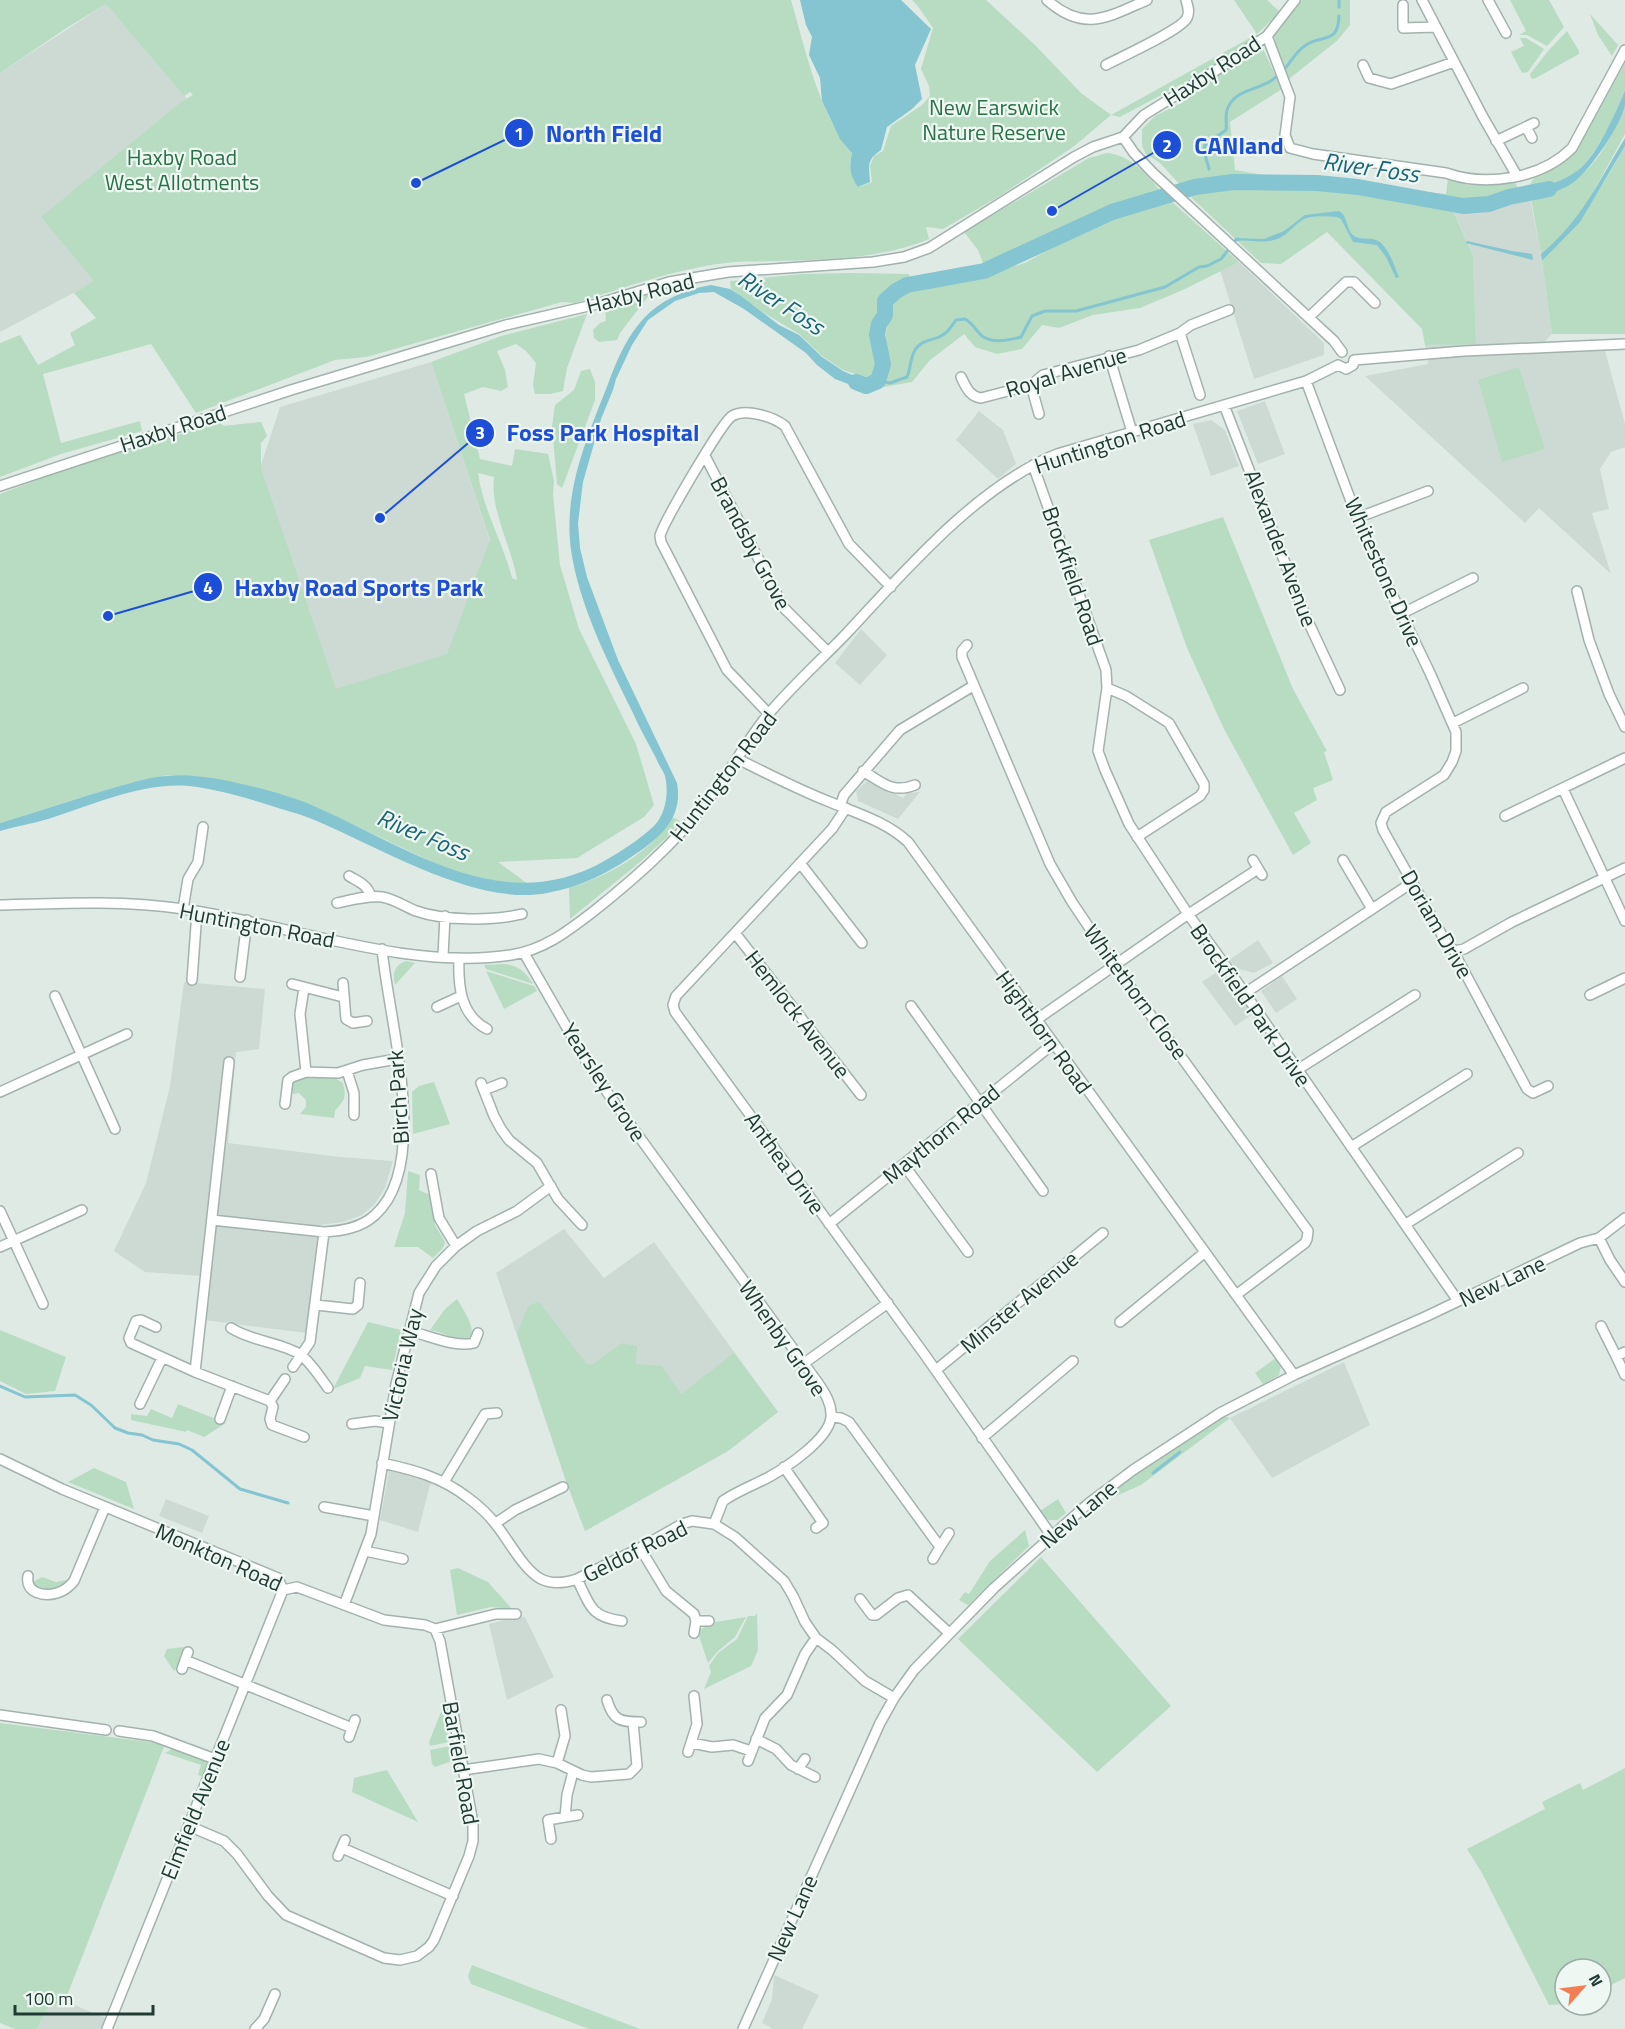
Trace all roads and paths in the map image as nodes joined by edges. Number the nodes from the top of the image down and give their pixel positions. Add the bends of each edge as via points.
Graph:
1 (1047, 0) edge
2 (1147, 0) edge
3 (1186, 0) edge
4 (1295, 0) edge
5 (1422, 0) edge
6 (1488, 0) edge
7 (1403, 5) dead end
8 (1436, 27) junction
9 (1506, 33) dead end
10 (1266, 36) junction
11 (1625, 50) edge
12 (1454, 62) junction
13 (1106, 65) dead end
14 (1363, 65) dead end
15 (1123, 136) junction
16 (1532, 138) dead end
17 (1496, 141) junction
18 (1516, 176) junction
19 (1375, 303) dead end
20 (1228, 310) dead end
21 (1309, 318) junction
22 (1180, 333) junction
23 (1625, 344) edge
24 (1342, 352) junction
25 (1109, 356) junction
26 (1354, 360) junction
27 (1338, 365) junction
28 (961, 377) dead end
29 (1306, 381) junction
30 (1031, 385) junction
31 (1200, 395) dead end
32 (1224, 405) junction
33 (1039, 414) dead end
34 (1132, 432) junction
35 (705, 456) junction
36 (1033, 465) junction
37 (0, 486) edge
38 (1428, 491) dead end
39 (1357, 518) junction
40 (1473, 578) dead end
41 (891, 587) junction
42 (1576, 591) dead end
43 (1401, 614) junction
44 (967, 645) dead end
45 (828, 652) junction
46 (973, 686) junction
47 (1107, 688) junction
48 (1523, 688) dead end
49 (1340, 690) dead end
50 (769, 714) junction
51 (1453, 723) junction
52 (1625, 727) edge
53 (1625, 758) edge
54 (738, 759) junction
55 (1452, 762) joint
56 (863, 771) junction
57 (915, 785) dead end
58 (1563, 789) junction
59 (843, 807) junction
60 (1505, 816) dead end
61 (203, 827) dead end
62 (1137, 837) junction
63 (1342, 860) dead end
64 (800, 863) junction
65 (1258, 868) dead end
66 (1625, 868) edge
67 (349, 876) dead end
68 (1605, 877) junction
69 (1413, 882) junction
70 (371, 897) junction
71 (337, 903) dead end
72 (0, 905) edge
73 (183, 909) junction
74 (1372, 909) junction
75 (197, 912) junction
76 (522, 914) dead end
77 (1188, 914) junction
78 (445, 916) junction
79 (247, 920) junction
80 (1625, 921) edge
81 (735, 933) junction
82 (862, 943) dead end
83 (382, 949) junction
84 (1455, 951) junction
85 (524, 952) junction
86 (443, 956) junction
87 (459, 958) junction
88 (1115, 966) junction
89 (240, 977) dead end
90 (1625, 978) edge
91 (192, 980) dead end
92 (343, 983) dead end
93 (292, 984) dead end
94 (304, 987) junction
95 (1245, 993) junction
96 (1415, 994) dead end
97 (1590, 995) dead end
98 (55, 996) dead end
99 (461, 996) junction
100 (343, 997) junction
101 (911, 1006) dead end
102 (437, 1007) dead end
103 (1036, 1020) junction
104 (367, 1021) dead end
105 (487, 1029) dead end
106 (127, 1034) dead end
107 (1053, 1044) junction
108 (81, 1055) junction
109 (397, 1059) junction
110 (229, 1062) dead end
111 (1297, 1070) junction
112 (347, 1071) junction
113 (306, 1072) junction
114 (1467, 1074) dead end
115 (502, 1083) dead end
116 (1548, 1086) dead end
117 (0, 1092) edge
118 (861, 1094) dead end
119 (285, 1104) dead end
120 (980, 1104) junction
121 (354, 1115) dead end
122 (115, 1129) dead end
123 (1351, 1147) junction
124 (1518, 1153) dead end
125 (904, 1165) junction
126 (431, 1174) dead end
127 (551, 1186) junction
128 (1043, 1191) dead end
129 (691, 1208) joint
130 (82, 1210) dead end
131 (0, 1211) edge
132 (1625, 1218) edge
133 (212, 1220) junction
134 (829, 1224) junction
135 (1406, 1224) junction
136 (582, 1225) dead end
137 (324, 1232) junction
138 (1103, 1233) dead end
139 (1599, 1238) junction
140 (14, 1241) junction
141 (456, 1246) junction
142 (0, 1247) edge
143 (968, 1251) dead end
144 (1204, 1253) junction
145 (1625, 1282) edge
146 (360, 1283) dead end
147 (1236, 1295) junction
148 (1458, 1301) junction
149 (888, 1303) junction
150 (43, 1304) dead end
151 (316, 1305) junction
152 (1119, 1321) dead end
153 (1601, 1326) dead end
154 (156, 1327) dead end
155 (231, 1328) dead end
156 (409, 1331) junction
157 (478, 1333) dead end
158 (1621, 1354) edge
159 (301, 1356) junction
160 (162, 1358) junction
161 (1073, 1360) dead end
162 (803, 1364) junction
163 (293, 1367) dead end
164 (936, 1370) junction
165 (195, 1372) junction
166 (1294, 1375) junction
167 (1625, 1375) edge
168 (285, 1379) dead end
169 (232, 1386) junction
170 (328, 1388) dead end
171 (270, 1401) junction
172 (140, 1404) dead end
173 (497, 1413) dead end
174 (831, 1417) junction
175 (220, 1419) dead end
176 (352, 1424) dead end
177 (388, 1424) junction
178 (304, 1437) dead end
179 (982, 1438) junction
180 (0, 1459) edge
181 (382, 1462) junction
182 (784, 1467) junction
183 (444, 1482) junction
184 (563, 1487) dead end
185 (324, 1507) dead end
186 (105, 1508) junction
187 (374, 1516) junction
188 (496, 1523) junction
189 (714, 1524) junction
190 (822, 1527) dead end
191 (949, 1533) dead end
192 (1051, 1535) junction
193 (940, 1547) junction
194 (640, 1548) junction
195 (365, 1551) junction
196 (403, 1559) dead end
197 (933, 1559) dead end
198 (28, 1576) dead end
199 (577, 1579) junction
200 (283, 1590) junction
201 (860, 1599) dead end
202 (344, 1605) junction
203 (516, 1614) dead end
204 (622, 1620) dead end
205 (696, 1621) junction
206 (709, 1621) dead end
207 (435, 1629) junction
208 (694, 1633) dead end
209 (949, 1633) junction
210 (816, 1638) junction
211 (185, 1660) dead end
212 (246, 1685) junction
213 (694, 1696) dead end
214 (894, 1698) junction
215 (607, 1700) dead end
216 (561, 1710) dead end
217 (0, 1715) edge
218 (352, 1728) dead end
219 (106, 1730) dead end
220 (119, 1731) dead end
221 (756, 1739) junction
222 (215, 1759) junction
223 (805, 1759) dead end
224 (557, 1762) junction
225 (798, 1769) junction
226 (463, 1770) junction
227 (573, 1772) junction
228 (815, 1777) dead end
229 (578, 1815) dead end
230 (566, 1817) junction
231 (189, 1826) junction
232 (550, 1839) dead end
233 (342, 1848) dead end
234 (453, 1896) junction
235 (275, 1994) dead end
236 (107, 2029) edge
237 (255, 2029) edge
238 (743, 2029) edge

1 - 2 street via 1066,14 1094,19 1108,18
3 - 13 street via 1186,21
4 - 10 street, Haxby Road
5 - 8 street
6 - 9 street
7 - 8 street via 1403,28
8 - 12 street
10 - 15 street, Haxby Road via 1144,115
10 - 18 street via 1290,97 1285,135 1290,148 1446,173 1462,179 1489,181
11 - 18 street via 1572,148 1550,165
12 - 14 street via 1391,84 1369,78
12 - 17 street
15 - 21 street via 1153,173
15 - 37 street, Haxby Road via 1074,157 915,254 873,262 728,272 669,282 506,325 291,390
16 - 17 street via 1530,125
17 - 18 street
19 - 21 street via 1354,282 1346,282
20 - 22 street, Royal Avenue
21 - 24 street
22 - 25 street, Royal Avenue via 1139,350
22 - 31 street
23 - 26 street
24 - 26 street via 1351,353
24 - 27 street via 1337,357
25 - 30 street, Royal Avenue via 1043,375
25 - 34 street
26 - 27 street via 1350,368
27 - 29 street, Huntington Road
28 - 30 street, Royal Avenue via 970,393 981,398
29 - 32 street, Huntington Road
29 - 39 street, Whitestone Drive
30 - 33 street
32 - 34 street, Huntington Road
32 - 49 street, Alexander Avenue via 1306,617
34 - 36 street, Huntington Road
35 - 41 street via 731,417 745,413 779,421 790,434 849,544
35 - 45 street, Brandsby Grove via 784,608
35 - 50 street via 661,531 661,542 727,670
36 - 41 street, Huntington Road via 980,502
36 - 47 street, Brockfield Road via 1106,670
38 - 39 street
39 - 43 street, Whitestone Drive
40 - 43 street
41 - 45 street, Huntington Road
42 - 52 street via 1589,640
43 - 51 street, Whitestone Drive
44 - 46 street, Whitethorn Close via 962,657
45 - 50 street, Huntington Road
46 - 56 street, Anthea Drive via 900,730
46 - 88 street, Whitethorn Close via 1050,864
47 - 62 street, Brockfield Park Drive via 1098,751 1115,796
47 - 62 street via 1169,723 1204,784 1200,796
48 - 51 street
50 - 54 street, Huntington Road
51 - 55 street, Whitestone Drive via 1457,741
53 - 58 street
54 - 59 street, Highthorn Road
54 - 85 street, Huntington Road via 689,823 633,879 569,930
55 - 69 street, Doriam Drive via 1444,775 1383,817 1383,830
56 - 57 street via 900,790
56 - 59 street, Anthea Drive via 843,795
58 - 60 street
58 - 68 street
59 - 64 street, Anthea Drive via 832,829
59 - 103 street, Highthorn Road via 892,828 908,842
61 - 73 street via 198,862 188,879
62 - 77 street, Brockfield Park Drive
63 - 74 street
64 - 81 street, Anthea Drive
64 - 82 street
65 - 77 street
66 - 68 street
67 - 70 street via 365,885
68 - 80 street
68 - 84 street
69 - 74 street
69 - 84 street, Doriam Drive via 1448,946
70 - 71 street
70 - 78 street
72 - 73 street, Huntington Road via 117,903
73 - 75 street, Huntington Road
74 - 95 street
75 - 79 street, Huntington Road
75 - 91 street
76 - 78 street via 488,919
77 - 88 street
77 - 95 street, Brockfield Park Drive
78 - 86 street
79 - 83 street, Huntington Road
79 - 89 street
81 - 118 street, Hemlock Avenue
81 - 134 street, Anthea Drive via 676,996 675,1012
83 - 86 street, Huntington Road
83 - 109 street, Birch Park
84 - 116 street, Doriam Drive via 1527,1089 1533,1093
85 - 87 street, Huntington Road
85 - 129 street, Yearsley Grove via 586,1061
86 - 87 street, Huntington Road
87 - 99 street
88 - 103 street
88 - 147 street, Whitethorn Close via 1308,1231 1305,1243
90 - 97 street
92 - 100 street
93 - 94 street
94 - 100 street
94 - 113 street via 300,1014
95 - 111 street, Brockfield Park Drive
96 - 111 street
98 - 108 street
99 - 102 street
99 - 105 street via 472,1017
100 - 104 street via 349,1022
101 - 120 street
103 - 107 street, Highthorn Road
106 - 108 street
107 - 120 street, Maythorn Road
107 - 144 street, Highthorn Road
108 - 117 street
108 - 122 street
109 - 112 street
109 - 137 street, Birch Park via 404,1108 398,1180 386,1203 370,1219 351,1228
110 - 133 street
111 - 123 street, Brockfield Park Drive
112 - 113 street
112 - 121 street via 353,1088
113 - 119 street via 288,1080
114 - 123 street
115 - 127 street via 483,1087 494,1116 509,1140 537,1163
120 - 125 street, Maythorn Road
120 - 128 street
123 - 135 street, Brockfield Park Drive
124 - 135 street
125 - 134 street, Maythorn Road
125 - 143 street
126 - 141 street via 440,1218
127 - 136 street
127 - 141 street, Victoria Way
129 - 162 street, Whenby Grove
130 - 140 street
131 - 140 street
132 - 139 street, New Lane
133 - 137 street, Birch Park
133 - 165 street
134 - 149 street, Anthea Drive
135 - 148 street, Brockfield Park Drive
137 - 151 street
138 - 164 street, Minster Avenue
139 - 145 street
139 - 148 street, New Lane via 1580,1243
140 - 142 street
140 - 150 street
141 - 156 street, Victoria Way via 425,1280
144 - 147 street, Highthorn Road
144 - 152 street
146 - 151 street via 358,1305 353,1309
147 - 166 street, Highthorn Road
148 - 166 street, New Lane
149 - 162 street
149 - 164 street, Anthea Drive
151 - 159 street via 310,1342
153 - 158 street
154 - 160 street via 136,1321 129,1338 131,1343
155 - 159 street
156 - 157 street via 468,1345 474,1343
156 - 177 street, Victoria Way
158 - 167 street
159 - 163 street
159 - 170 street
160 - 165 street
160 - 172 street
161 - 179 street
162 - 174 street, Whenby Grove via 824,1392
164 - 179 street, Anthea Drive
165 - 169 street
166 - 192 street, New Lane via 1220,1413 1133,1470
168 - 171 street
169 - 171 street
169 - 175 street
171 - 178 street via 272,1425
173 - 183 street via 485,1414
174 - 182 street via 822,1436
174 - 193 street, Whenby Grove via 849,1422
176 - 177 street
177 - 181 street, Victoria Way
179 - 192 street, Anthea Drive
180 - 186 street, Monkton Road
181 - 183 street, Geldof Road
181 - 187 street, Victoria Way
182 - 189 street via 723,1501
182 - 190 street
183 - 188 street, Geldof Road
184 - 188 street
185 - 187 street
186 - 198 street via 70,1586 56,1593 38,1593 29,1587
186 - 200 street, Monkton Road via 278,1578
187 - 195 street, Victoria Way
188 - 199 street, Geldof Road via 535,1575 550,1582
189 - 194 street, Geldof Road via 682,1524
189 - 210 street, Geldof Road via 735,1537 784,1581
191 - 193 street
192 - 209 street, New Lane
193 - 197 street
194 - 199 street, Geldof Road
194 - 205 street via 666,1591 689,1609
195 - 196 street
195 - 202 street, Victoria Way
199 - 204 street via 598,1615
200 - 202 street, Monkton Road via 297,1587
200 - 212 street, Elmfield Avenue
201 - 209 street via 876,1615 908,1595
202 - 207 street, Monkton Road via 384,1620
203 - 207 street, Monkton Road via 496,1614
205 - 206 street
205 - 208 street
207 - 226 street, Barfield Road
209 - 214 street, New Lane
210 - 214 street, Geldof Road via 865,1682
210 - 221 street via 787,1695 765,1718
211 - 212 street
212 - 218 street
212 - 222 street, Elmfield Avenue
213 - 221 street via 697,1724 690,1748 733,1745 749,1756
214 - 238 street, New Lane via 869,1745
215 - 227 street via 613,1715 625,1722 637,1722 637,1766 629,1774 591,1777
216 - 224 street via 565,1736
217 - 219 street
220 - 222 street via 153,1736
221 - 225 street via 776,1749
222 - 231 street, Elmfield Avenue
223 - 225 street
224 - 226 street via 530,1759
224 - 227 street
225 - 228 street
226 - 234 street, Barfield Road via 473,1841
227 - 230 street
229 - 230 street
230 - 232 street via 548,1820
231 - 234 street, Barfield Road via 225,1841 286,1915 384,1958 417,1956 429,1947
231 - 236 street, Elmfield Avenue
233 - 234 street
235 - 237 street

